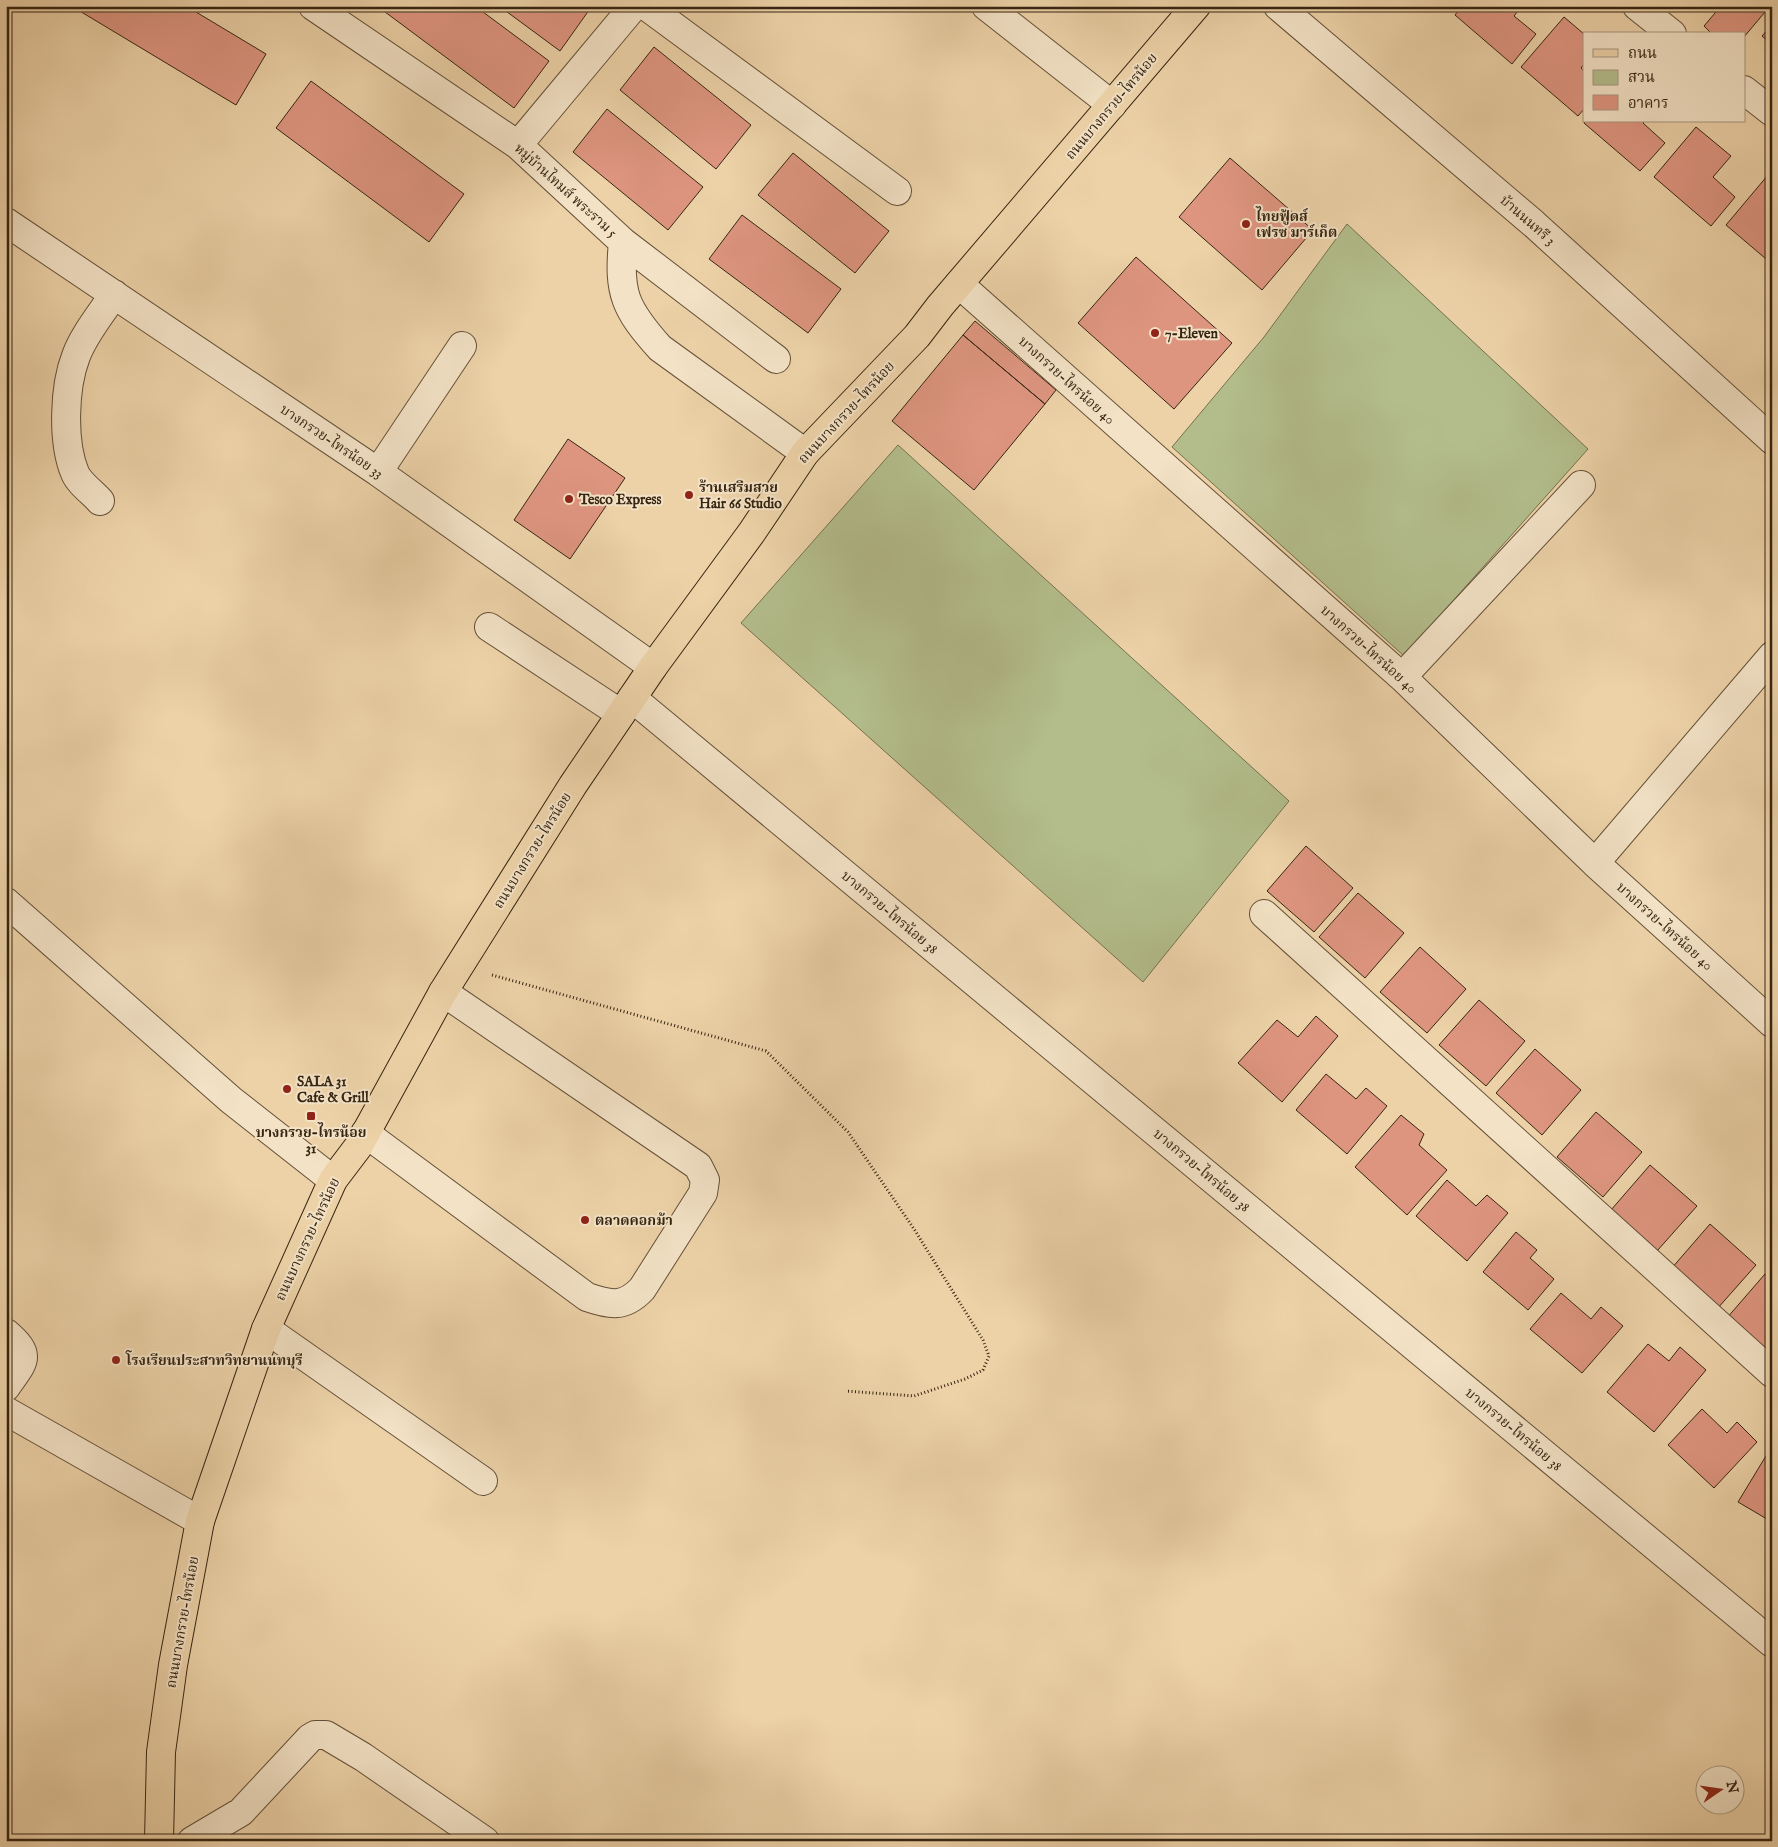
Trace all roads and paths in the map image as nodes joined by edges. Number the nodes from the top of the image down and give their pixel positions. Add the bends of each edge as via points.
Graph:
1 (313, 6) edge
2 (634, 6) edge
3 (646, 6) edge
4 (986, 6) edge
5 (1196, 6) edge
6 (1278, 6) edge
7 (1637, 6) edge
8 (1670, 32) edge
9 (1746, 92) edge
10 (1112, 105) junction
11 (1772, 112) edge
12 (518, 145) junction
13 (897, 191) dead end
14 (6, 222) edge
15 (623, 242) junction
16 (959, 284) junction
17 (114, 294) junction
18 (462, 346) dead end
19 (776, 359) dead end
20 (1772, 440) edge
21 (805, 453) junction
22 (378, 472) junction
23 (1581, 485) dead end
24 (100, 501) dead end
25 (489, 627) dead end
26 (1772, 656) edge
27 (652, 667) junction
28 (1402, 678) junction
29 (626, 706) junction
30 (1595, 863) junction
31 (6, 902) edge
32 (1264, 914) dead end
33 (460, 966) junction
34 (442, 992) junction
35 (1772, 1022) edge
36 (365, 1133) junction
37 (333, 1180) junction
38 (266, 1328) junction
39 (6, 1333) edge
40 (1772, 1373) edge
41 (6, 1387) edge
42 (846, 1391) dead end
43 (6, 1411) edge
44 (483, 1482) dead end
45 (200, 1521) junction
46 (1772, 1643) edge
47 (160, 1841) edge
48 (192, 1841) edge
49 (485, 1841) edge

1 - 12 street, หมู่บ้านไทมส์ พระราม 5
2 - 12 street
3 - 13 street
4 - 10 street
5 - 10 main road, ถนนบางกรวย-ไทรน้อย
6 - 20 street, บ้านนนทรี 3 via 1534,224
7 - 8 street
9 - 11 street
10 - 16 main road, ถนนบางกรวย-ไทรน้อย
12 - 15 street, หมู่บ้านไทมส์ พระราม 5
14 - 17 street, บางกรวย-ไทรน้อย 33
15 - 19 street
15 - 21 street, หมู่บ้านไทมส์ พระราม 5 via 620,274 623,292 640,326 660,348
16 - 21 main road, ถนนบางกรวย-ไทรน้อย via 917,336
16 - 28 street, บางกรวย-ไทรน้อย 40
17 - 22 street, บางกรวย-ไทรน้อย 33
17 - 24 street via 77,354 69,379 69,450 75,474
18 - 22 street
21 - 27 main road, ถนนบางกรวย-ไทรน้อย via 752,532
22 - 27 street, บางกรวย-ไทรน้อย 33
23 - 28 street
25 - 29 street, บางกรวย-ไทรน้อย 38
26 - 30 street
27 - 29 main road, ถนนบางกรวย-ไทรน้อย
28 - 30 street, บางกรวย-ไทรน้อย 40
29 - 33 main road, ถนนบางกรวย-ไทรน้อย
29 - 46 street, บางกรวย-ไทรน้อย 38
30 - 35 street, บางกรวย-ไทรน้อย 40
31 - 37 street via 231,1100
32 - 40 street
33 - 34 main road, ถนนบางกรวย-ไทรน้อย
33 - 42 path via 766,1051 848,1132 914,1229 983,1340 989,1356 983,1370 914,1396
34 - 36 main road, ถนนบางกรวย-ไทรน้อย
34 - 36 street via 698,1166 705,1180 703,1193 642,1289 632,1299 605,1303 587,1297
36 - 37 main road, ถนนบางกรวย-ไทรน้อย
37 - 38 main road, ถนนบางกรวย-ไทรน้อย
38 - 44 street
38 - 45 main road, ถนนบางกรวย-ไทรน้อย
39 - 41 street via 20,1345 24,1356
43 - 45 street
45 - 47 main road, ถนนบางกรวย-ไทรน้อย via 173,1665 161,1752
48 - 49 street via 240,1812 310,1738 320,1734 363,1758

